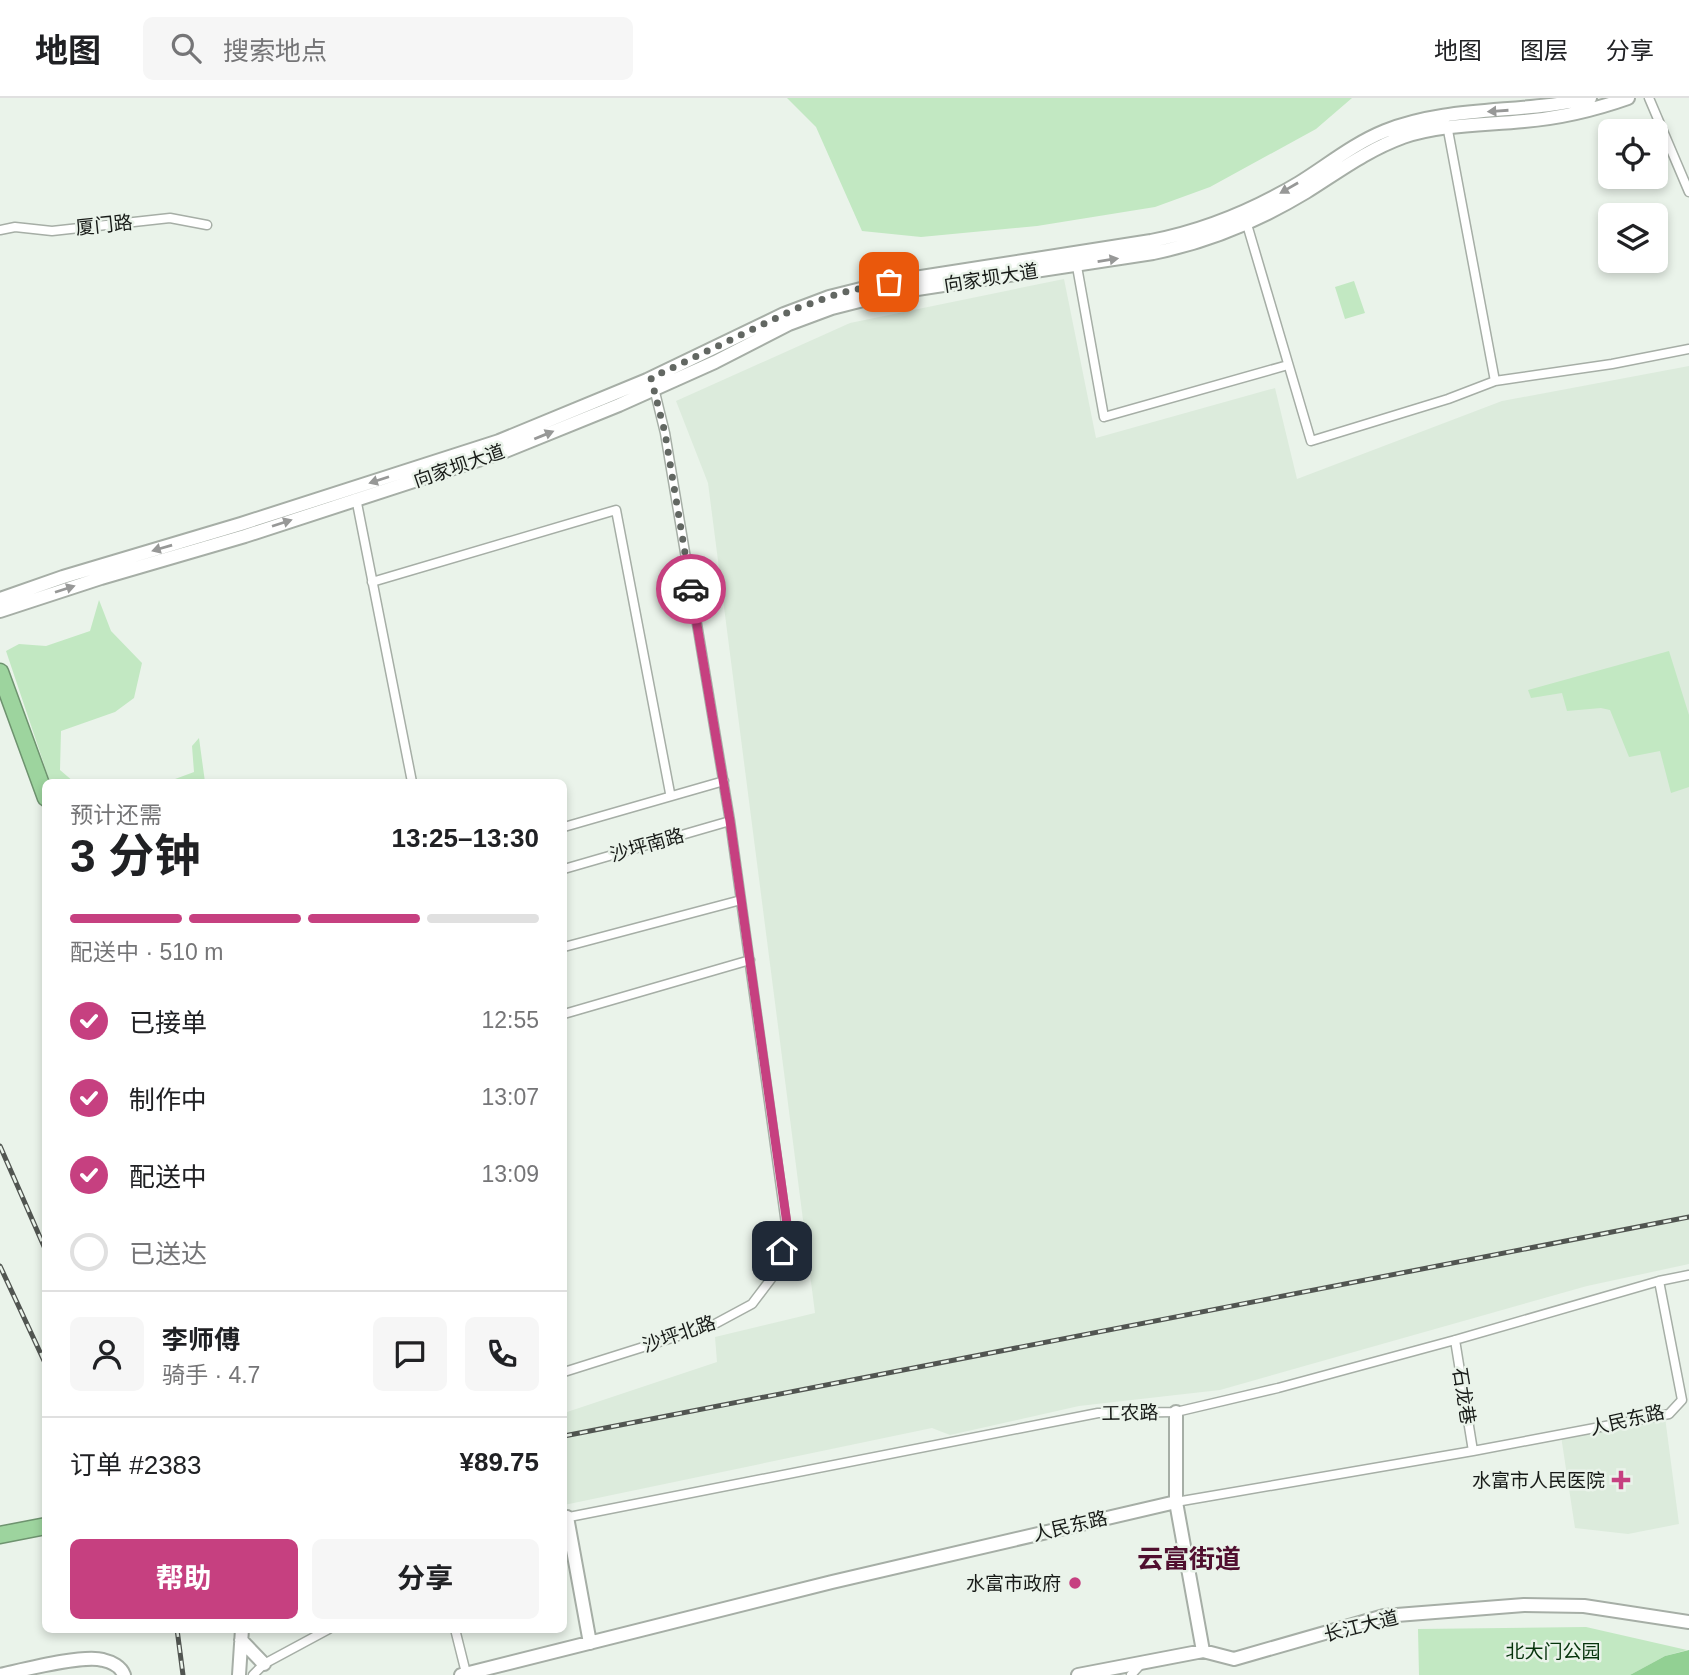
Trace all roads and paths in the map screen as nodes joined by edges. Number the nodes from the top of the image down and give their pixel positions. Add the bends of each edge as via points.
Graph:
1 (1590, 98) edge
2 (1628, 98) edge
3 (1649, 98) edge
4 (1446, 121) junction
5 (1689, 192) edge
6 (1245, 218) junction
7 (207, 225) dead end
8 (0, 230) edge
9 (1075, 259) junction
10 (1689, 349) edge
11 (1288, 365) junction
12 (1494, 380) junction
13 (653, 384) junction
14 (355, 494) junction
15 (372, 582) junction
16 (0, 599) edge
17 (0, 611) edge
18 (0, 672) edge
19 (411, 779) edge
20 (724, 781) junction
21 (42, 788) edge
22 (670, 793) dead end
23 (730, 821) junction
24 (567, 826) edge
25 (567, 868) edge
26 (741, 900) junction
27 (567, 946) edge
28 (750, 960) junction
29 (567, 1013) edge
30 (1689, 1275) edge
31 (1659, 1281) junction
32 (1455, 1340) junction
33 (567, 1371) edge
34 (1176, 1412) junction
35 (1473, 1451) junction
36 (1176, 1502) junction
37 (567, 1517) edge
38 (42, 1527) edge
39 (567, 1527) edge
40 (0, 1535) edge
41 (1689, 1622) edge
42 (322, 1633) edge
43 (456, 1633) edge
44 (241, 1634) edge
45 (590, 1643) junction
46 (1203, 1651) junction
47 (1143, 1662) junction
48 (264, 1664) junction
49 (463, 1674) edge
50 (0, 1675) edge
51 (124, 1675) edge
52 (239, 1675) edge
53 (253, 1675) edge
54 (1079, 1675) edge
55 (1131, 1675) edge

1 -> 4 main road, 向家坝大道
2 - 4 main road, 向家坝大道 via 1564,116
3 - 5 street
4 - 6 main road, 向家坝大道 via 1375,149 1296,198
4 - 12 street
6 - 9 main road, 向家坝大道 via 1209,238 1171,249
6 - 11 street
7 - 8 street, 厦门路 via 170,218 52,231
9 - 11 street via 1104,417
9 - 13 main road, 向家坝大道 via 843,305
10 - 12 street
11 - 12 street via 1311,441
13 - 14 main road, 向家坝大道 via 503,452
13 - 20 street
14 - 15 street
14 -> 16 main road, 向家坝大道
17 -> 14 main road, 向家坝大道
15 - 19 street
15 - 22 street via 616,510
18 - 21 highway
20 - 23 street
20 - 24 street
23 - 25 street, 沙坪南路
23 - 26 street
26 - 27 street
26 - 28 street
28 - 29 street
28 - 33 street, 沙坪北路 via 788,1231 777,1270 752,1304 713,1325
30 - 31 street, 工农路
31 - 32 street, 工农路
31 - 35 street, 人民东路 via 1682,1400 1669,1414
32 - 34 street, 工农路
32 - 35 street, 石龙巷
34 - 36 main road
34 - 37 street, 工农路 via 1098,1413
35 - 36 street, 人民东路
36 - 45 main road, 人民东路
36 - 46 main road
38 - 40 highway
39 - 45 main road
41 - 46 main road, 长江大道 via 1584,1606 1524,1605 1384,1616 1234,1659
42 - 48 street
43 - 49 street
44 - 48 main road
44 - 52 main road
45 - 49 main road, 人民东路
46 - 47 main road, 长江大道
47 - 54 main road, 长江大道
47 - 55 street
48 - 53 street
50 - 51 main road via 101,1659 121,1668

